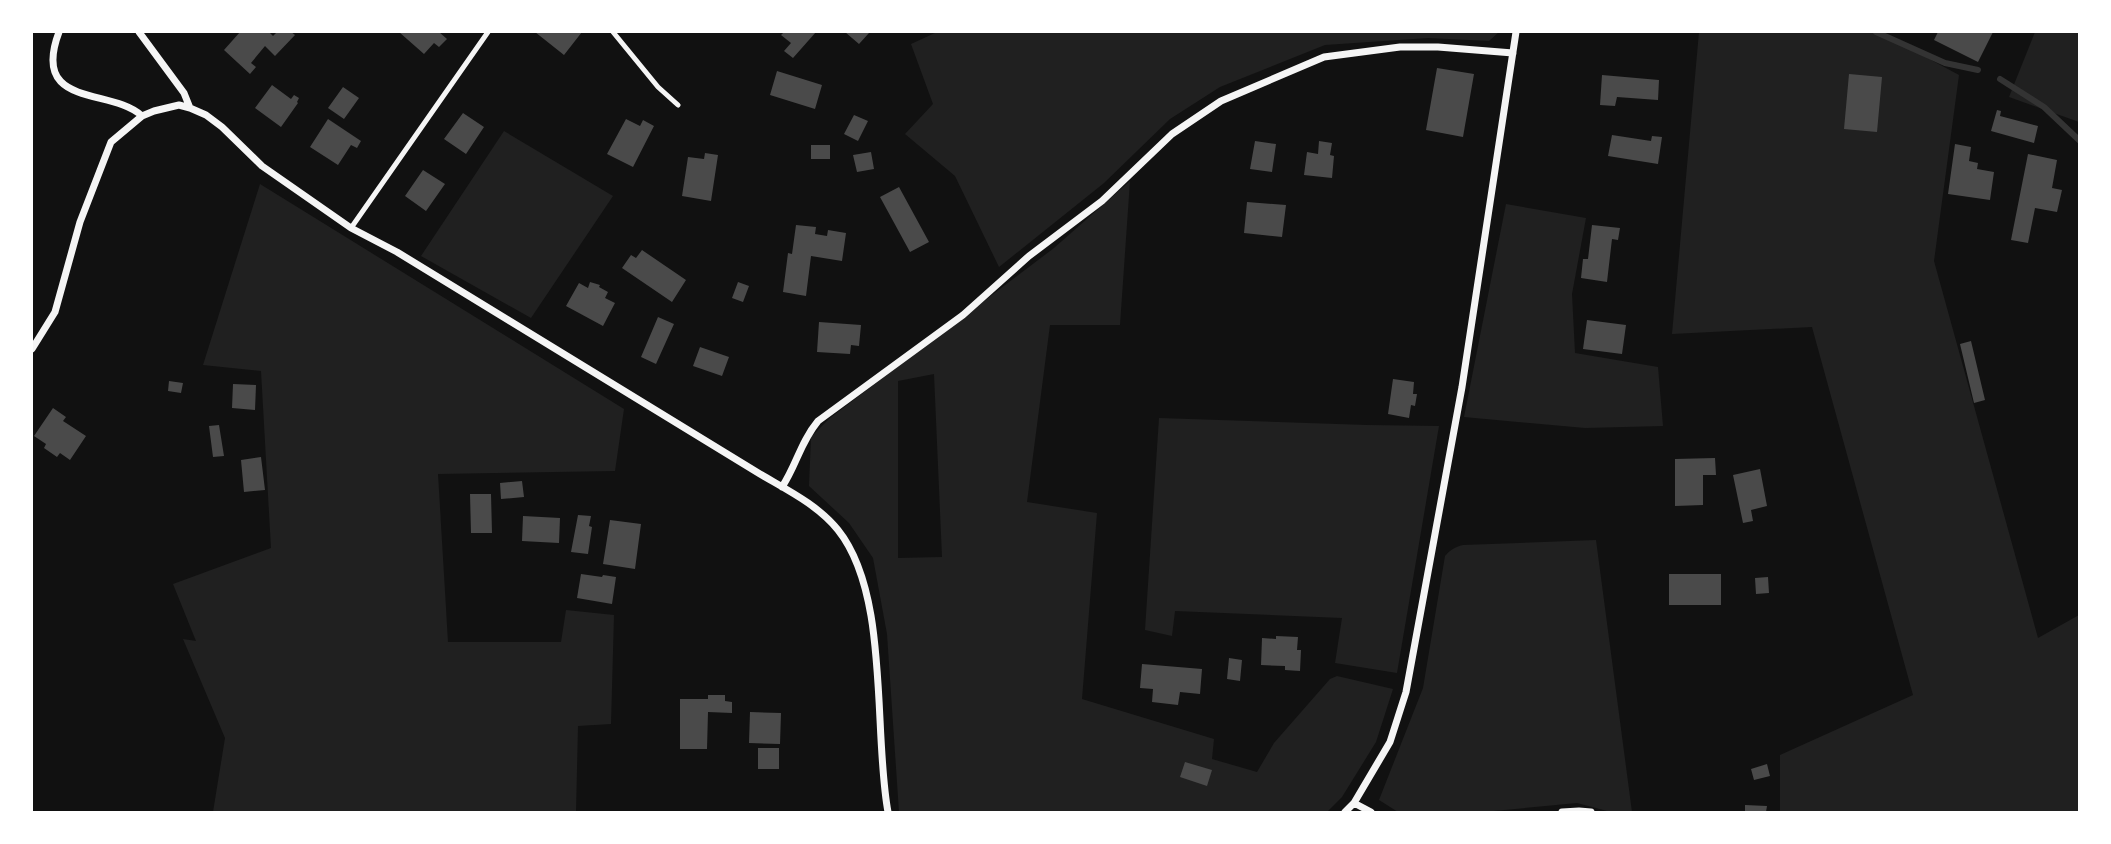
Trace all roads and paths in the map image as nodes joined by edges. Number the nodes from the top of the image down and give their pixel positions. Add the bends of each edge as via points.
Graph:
1 (59, 32) edge
2 (139, 32) edge
3 (488, 32) edge
4 (613, 32) edge
5 (1516, 32) edge
6 (1513, 53) junction
7 (678, 105) dead end
8 (190, 108) junction
9 (142, 116) junction
10 (351, 228) junction
11 (32, 349) edge
12 (782, 487) junction
13 (1354, 803) junction
14 (888, 813) edge
15 (1345, 813) edge
16 (1371, 813) edge
17 (1562, 813) edge
18 (1591, 813) edge

1 - 9 street via 54,66 64,84
2 - 8 street
3 - 10 lane
4 - 7 lane
5 - 6 street
6 - 12 street via 1400,47 1324,57 1221,101 1172,134 1102,201 1029,256 963,315 818,421 805,436
6 - 13 street via 1462,387 1406,692 1390,742
8 - 9 street via 178,105
8 - 10 street via 206,115 262,166
9 - 11 street via 111,142 80,222 55,312
10 - 12 street
12 - 14 street via 836,528 852,550 863,580 873,633
13 - 15 street
13 - 16 street
17 - 18 street

